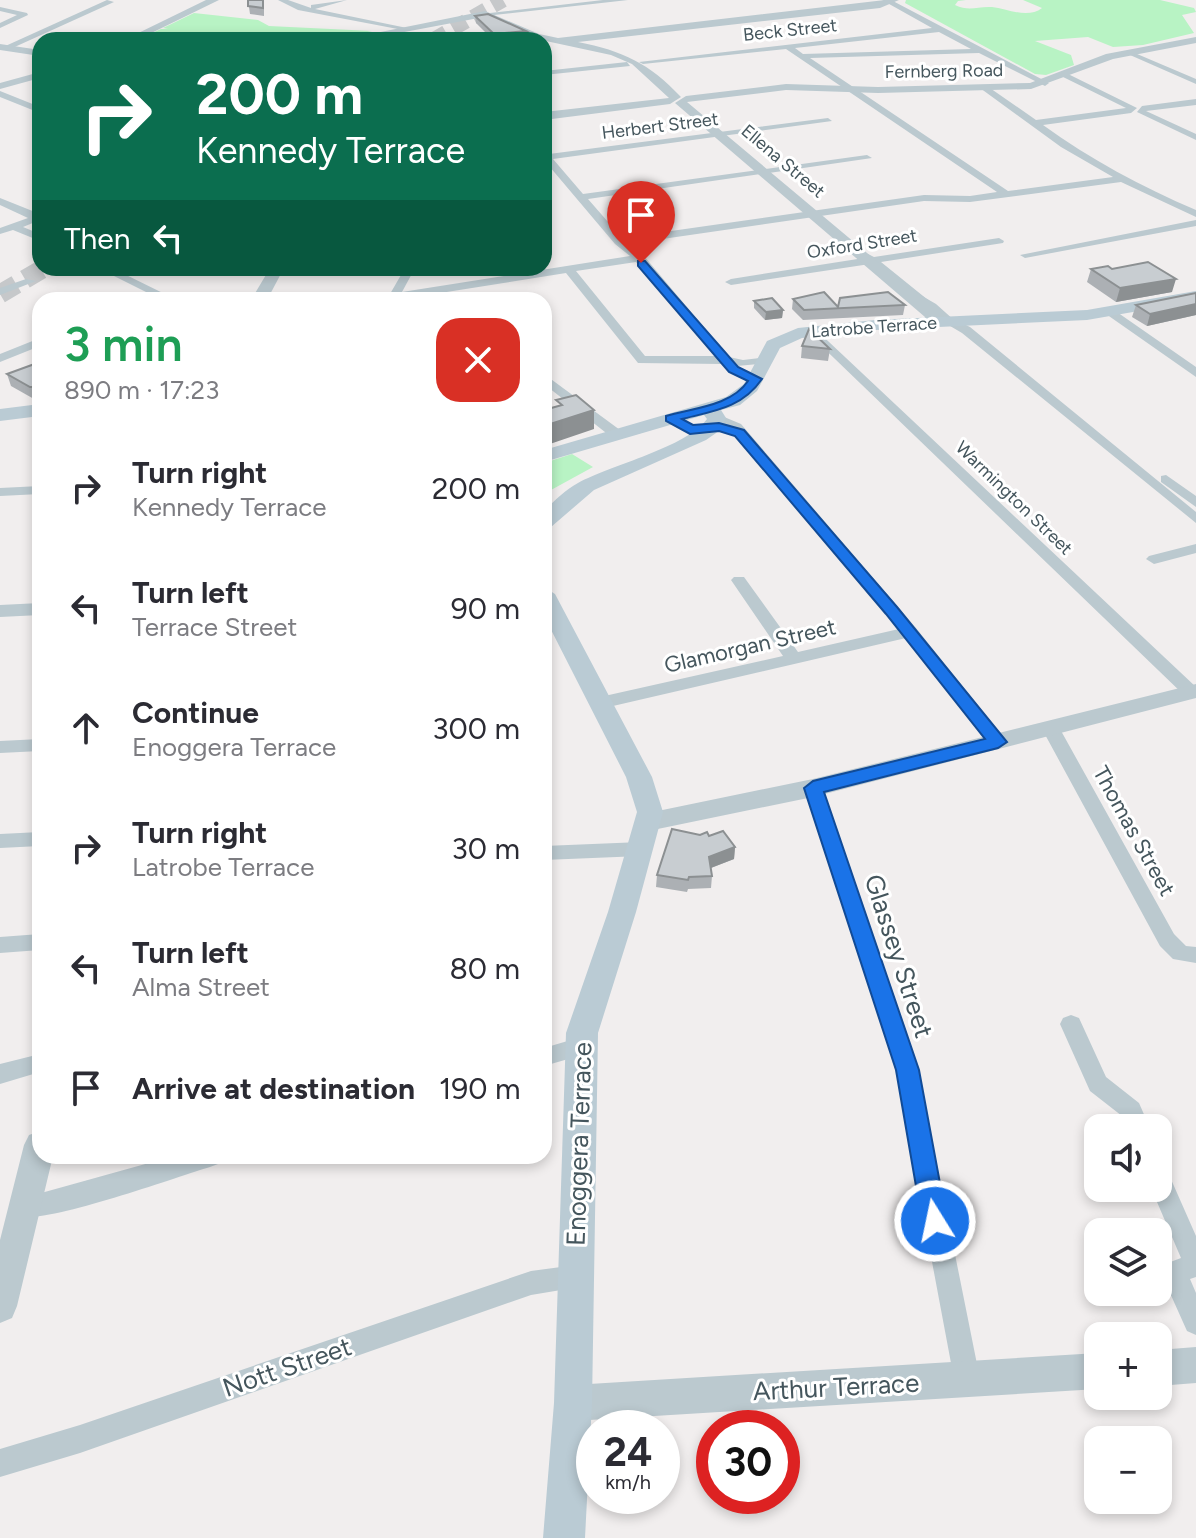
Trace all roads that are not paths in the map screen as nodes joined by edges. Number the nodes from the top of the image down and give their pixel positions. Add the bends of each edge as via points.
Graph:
1 (214, 0) edge
2 (282, 0) edge
3 (343, 0) edge
4 (479, 0) edge
5 (624, 0) edge
6 (110, 2) edge
7 (581, 2) edge
8 (885, 2) edge
9 (0, 9) edge
10 (303, 9) junction
11 (489, 13) junction
12 (0, 26) edge
13 (403, 28) junction
14 (941, 29) junction
15 (40, 32) edge
16 (146, 32) edge
17 (384, 32) edge
18 (526, 32) edge
19 (32, 36) edge
20 (1196, 40) edge
21 (552, 41) edge
22 (555, 41) junction
23 (787, 46) junction
24 (3, 48) edge
25 (982, 51) junction
26 (32, 52) edge
27 (1133, 53) junction
28 (800, 56) junction
29 (635, 63) junction
30 (552, 72) edge
31 (1063, 75) junction
32 (32, 77) edge
33 (1196, 82) edge
34 (1045, 83) junction
35 (0, 86) edge
36 (984, 88) junction
37 (848, 89) junction
38 (0, 94) edge
39 (678, 100) junction
40 (1194, 102) edge
41 (32, 107) edge
42 (1137, 110) junction
43 (552, 115) edge
44 (828, 121) dead end
45 (1035, 123) junction
46 (720, 135) junction
47 (1196, 140) edge
48 (867, 158) dead end
49 (552, 159) edge
50 (552, 166) edge
51 (765, 172) junction
52 (1126, 178) junction
53 (1006, 194) junction
54 (582, 197) junction
55 (0, 201) edge
56 (1178, 204) junction
57 (32, 214) edge
58 (815, 214) junction
59 (1196, 214) edge
60 (32, 219) edge
61 (1196, 223) edge
62 (13, 226) junction
63 (0, 231) edge
64 (32, 234) edge
65 (999, 241) dead end
66 (619, 242) junction
67 (1021, 252) dead end
68 (867, 258) junction
69 (640, 261) junction
70 (570, 271) junction
71 (552, 274) edge
72 (120, 276) edge
73 (414, 276) edge
74 (535, 276) edge
75 (30, 281) dead end
76 (731, 282) dead end
77 (472, 285) junction
78 (0, 292) edge
79 (154, 292) edge
80 (401, 292) edge
81 (425, 292) edge
82 (476, 292) edge
83 (1196, 296) edge
84 (1110, 312) junction
85 (940, 318) junction
86 (972, 320) junction
87 (812, 330) junction
88 (32, 345) edge
89 (0, 358) edge
90 (727, 360) junction
91 (764, 360) junction
92 (1193, 367) edge
93 (755, 379) junction
94 (1047, 382) junction
95 (552, 384) edge
96 (1032, 385) junction
97 (32, 411) edge
98 (0, 415) edge
99 (712, 421) junction
100 (675, 422) junction
101 (615, 433) junction
102 (552, 453) edge
103 (1137, 463) junction
104 (635, 464) junction
105 (32, 490) edge
106 (0, 492) edge
107 (1196, 503) edge
108 (552, 515) edge
109 (1196, 519) edge
110 (1196, 548) edge
111 (1154, 559) dead end
112 (739, 580) dead end
113 (32, 609) edge
114 (552, 610) edge
115 (0, 611) edge
116 (910, 632) junction
117 (794, 659) junction
118 (1193, 692) edge
119 (600, 703) junction
120 (1051, 729) junction
121 (998, 742) junction
122 (32, 745) edge
123 (0, 747) edge
124 (813, 788) junction
125 (644, 835) junction
126 (32, 839) edge
127 (0, 841) edge
128 (552, 852) edge
129 (32, 943) edge
130 (0, 945) edge
131 (1188, 954) edge
132 (1071, 1024) dead end
133 (581, 1046) junction
134 (552, 1055) edge
135 (32, 1065) edge
136 (0, 1074) edge
137 (1133, 1114) edge
138 (35, 1164) edge
139 (183, 1164) edge
140 (1169, 1202) edge
141 (25, 1208) junction
142 (576, 1277) junction
143 (0, 1302) edge
144 (1196, 1322) edge
145 (1196, 1365) edge
146 (1172, 1367) edge
147 (1084, 1372) edge
148 (967, 1379) junction
149 (573, 1403) junction
150 (0, 1463) edge
151 (564, 1538) edge

1 - 16 street
2 - 10 street
3 - 10 street
4 - 11 street
5 - 7 street
6 - 15 street
7 - 11 street
8 - 14 street
8 - 22 street
9 - 12 street via 24,15
10 - 13 street
11 - 13 street
11 - 18 street
13 - 17 street
14 - 23 street, Beck Street
14 - 25 street
19 - 24 street
20 - 27 street, Fernberg Road
21 - 22 street
22 - 29 street via 614,52
23 - 28 street
23 - 29 street, Beck Street
24 - 26 street
25 - 28 street
25 - 34 street
27 - 31 street, Fernberg Road
27 - 33 street
28 - 37 street
29 - 30 street, Beck Street
29 - 39 street, Ellena Street
31 - 34 street, Fernberg Road
31 - 42 street
32 - 35 street
34 - 36 street, Fernberg Road
36 - 37 street, Fernberg Road
36 - 45 street
37 - 39 street, Fernberg Road via 774,88
37 - 53 street
38 - 41 street
39 - 43 street, Fernberg Road
39 - 46 street, Ellena Street
40 - 42 street
42 - 45 street
42 - 47 street
44 - 46 street, Herbert Street
45 - 52 street
46 - 49 street, Herbert Street
46 - 51 street, Ellena Street
48 - 51 street
50 - 54 street
51 - 54 street
51 - 58 street, Ellena Street
52 - 53 street
52 - 56 street
53 - 58 street via 925,198
54 - 66 street
55 - 57 street
56 - 59 street
56 - 61 street via 1177,211
58 - 66 street
58 - 68 street, Ellena Street
60 - 62 street
61 - 67 street
62 - 63 street
62 - 64 street
65 - 68 street, Oxford Street
66 - 69 street
68 - 76 street, Oxford Street
68 - 85 street, Ellena Street
68 - 85 street, Ellena Street
69 - 70 street
69 - 90 street
70 - 71 street
70 - 90 street via 642,360
72 - 79 street
73 - 80 street
74 - 77 street
75 - 78 street
77 - 81 street
77 - 82 street
83 - 84 main road, Latrobe Terrace
84 - 86 main road, Latrobe Terrace
84 - 92 street
85 - 86 main road, Latrobe Terrace
85 - 87 main road, Latrobe Terrace
85 - 96 street via 966,330
86 - 94 street
87 - 91 main road, Latrobe Terrace via 779,340
87 - 118 street, Warmington Street
88 - 89 street
90 - 91 street
90 - 93 street via 736,372
91 - 93 main road, Latrobe Terrace
93 - 99 main road, Latrobe Terrace
94 - 96 street
94 - 103 street
95 - 101 street
96 - 103 street
97 - 98 main road
99 - 100 main road via 694,430
99 - 104 main road via 678,449
99 - 116 street via 739,433
100 - 101 main road
100 - 104 main road via 685,432 682,440
101 - 102 main road
103 - 107 street
103 - 109 street
104 - 108 main road via 576,492
105 - 106 street
110 - 111 street
112 - 117 street
113 - 115 street
114 - 119 main road, Enoggera Terrace
116 - 117 street, Glamorgan Street
116 - 121 street
117 - 119 street, Glamorgan Street
118 - 120 street
119 - 125 main road, Enoggera Terrace via 645,791
120 - 121 street
120 - 131 street, Thomas Street via 1167,940
121 - 124 street
122 - 123 street
124 - 125 street
124 - 148 street, Glassey Street via 907,1070
125 - 128 street
125 - 133 main road, Enoggera Terrace via 584,1020
126 - 127 street
129 - 130 street
132 - 137 street via 1098,1084
133 - 134 street
133 - 142 main road, Enoggera Terrace
135 - 136 street
138 - 141 street
139 - 141 street
140 - 144 street via 1196,1265 1174,1273
141 - 143 street
142 - 149 main road, Enoggera Terrace
142 - 150 street, Nott Street via 531,1283
145 - 146 street
147 - 148 street, Arthur Terrace
148 - 149 street, Arthur Terrace
149 - 151 main road, Enoggera Terrace

